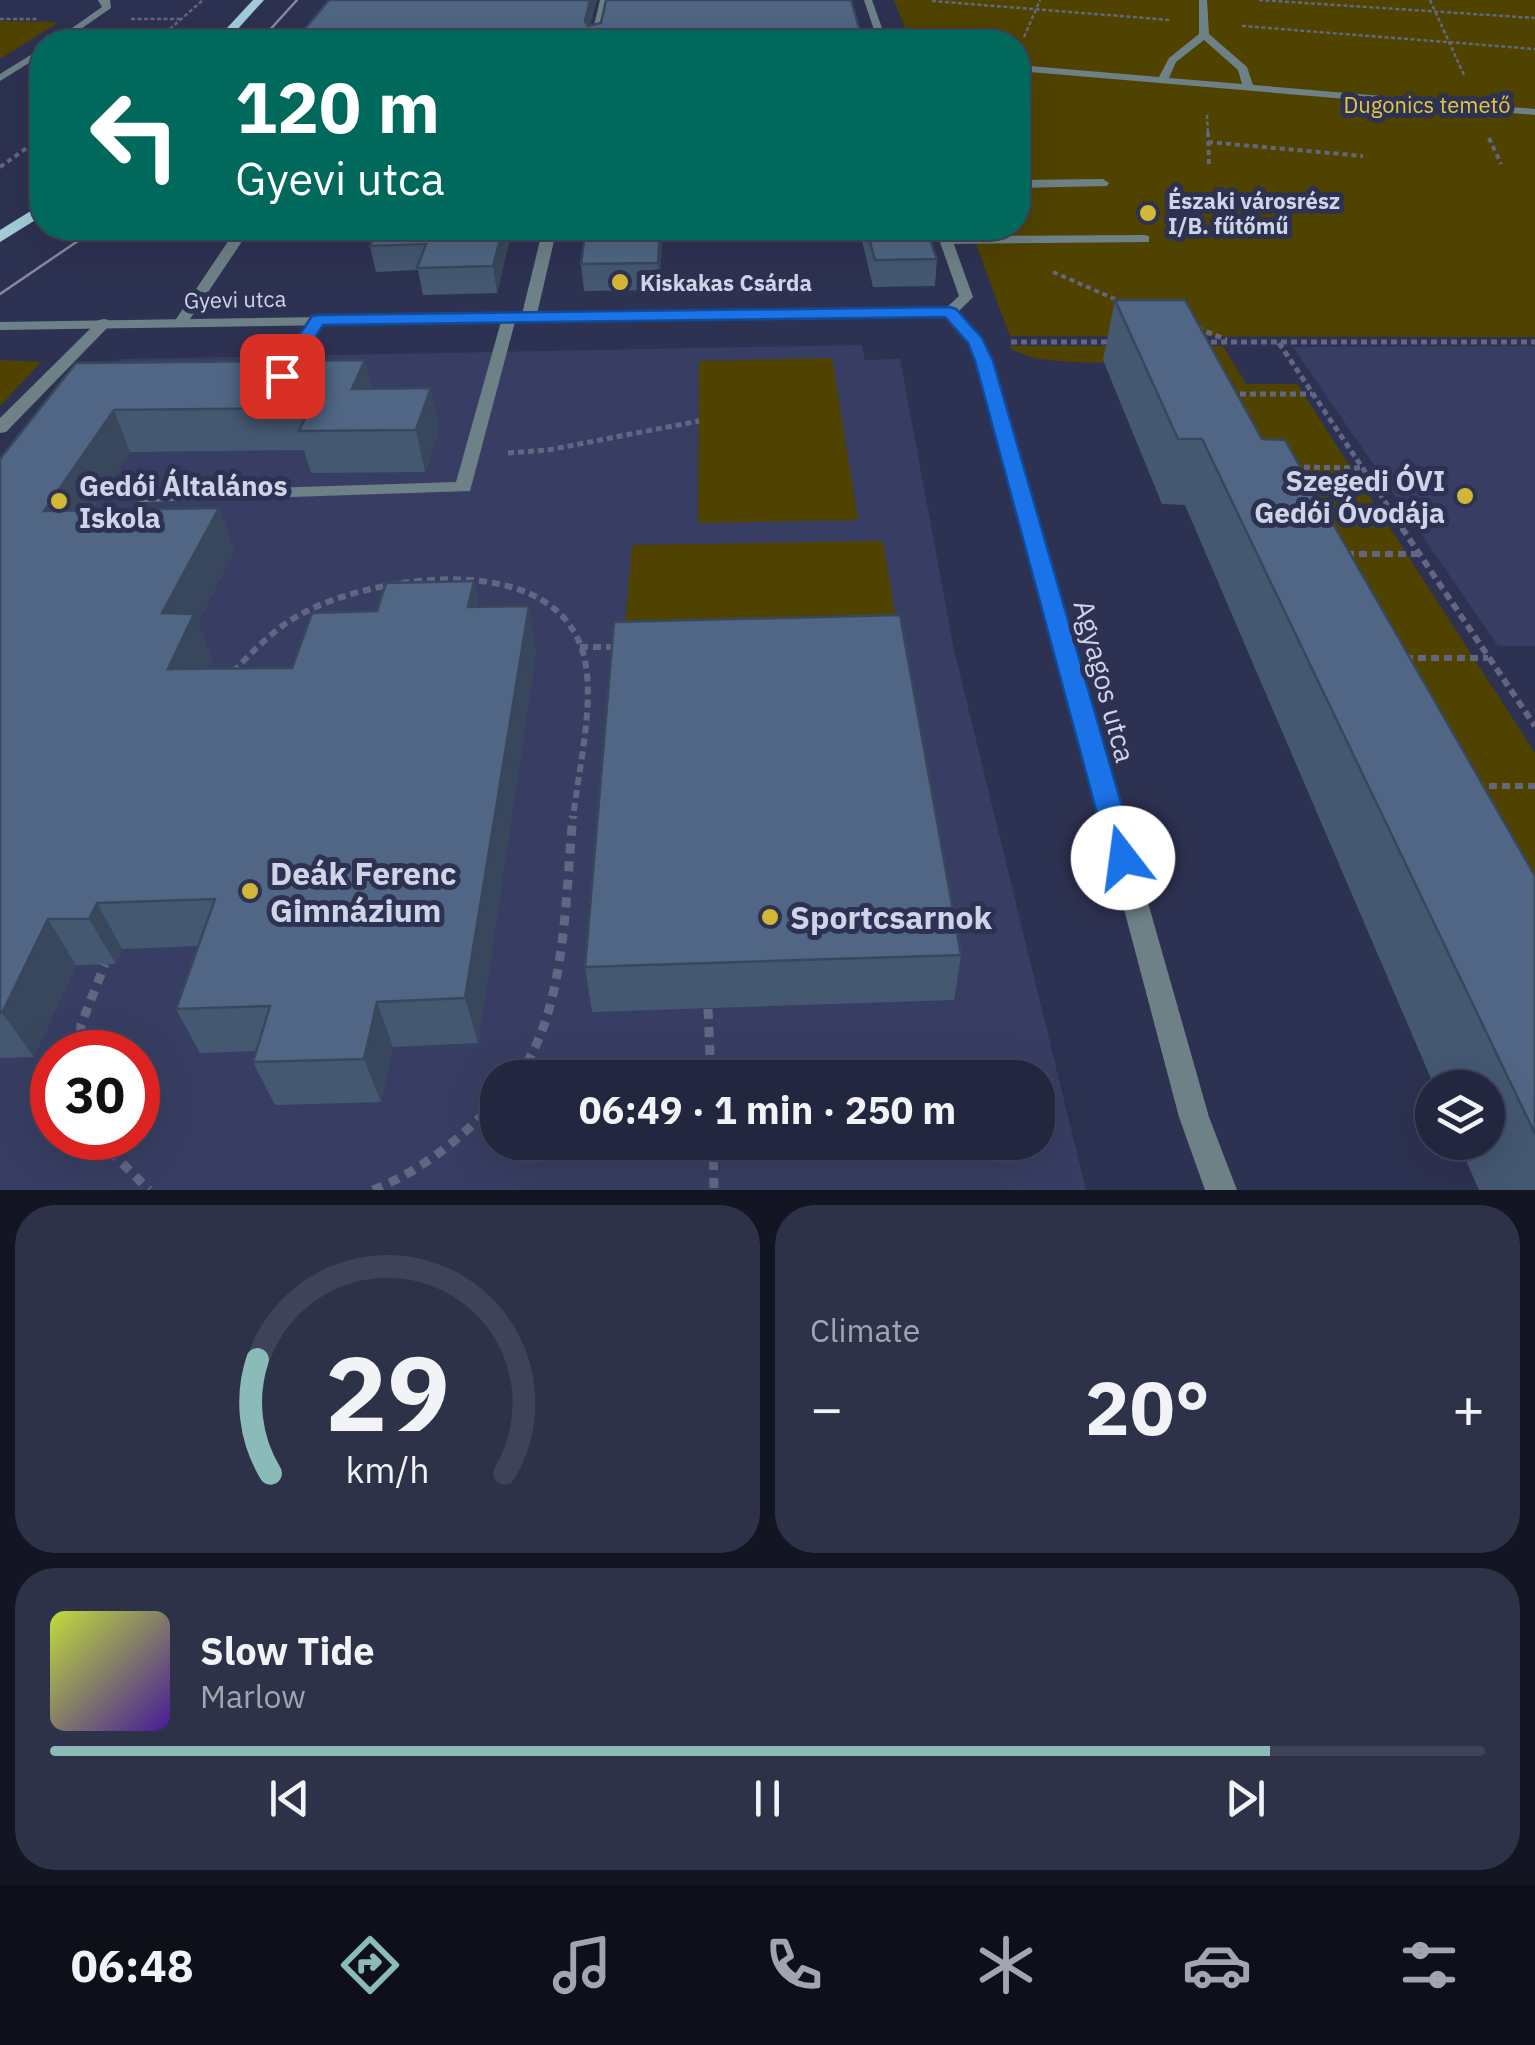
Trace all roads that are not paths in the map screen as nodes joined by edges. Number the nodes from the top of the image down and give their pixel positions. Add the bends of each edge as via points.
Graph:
1 (102, 0) edge
2 (260, 0) edge
3 (604, 0) edge
4 (868, 0) edge
5 (1203, 0) edge
6 (1204, 29) junction
7 (76, 30) edge
8 (231, 30) edge
9 (597, 30) edge
10 (879, 30) edge
11 (30, 59) edge
12 (1030, 69) edge
13 (0, 78) edge
14 (1164, 80) junction
15 (1248, 87) junction
16 (1535, 112) edge
17 (1030, 184) edge
18 (1103, 184) dead end
19 (30, 216) edge
20 (1030, 236) edge
21 (0, 237) edge
22 (1144, 239) dead end
23 (236, 240) edge
24 (547, 240) edge
25 (946, 240) edge
26 (950, 312) junction
27 (509, 318) junction
28 (529, 318) junction
29 (318, 320) junction
30 (181, 322) junction
31 (104, 324) junction
32 (0, 326) edge
33 (272, 396) edge
34 (0, 428) edge
35 (140, 497) dead end
36 (1221, 1190) edge

1 - 7 street via 107,8
2 - 8 main road
3 - 9 street
4 - 10 street
5 - 6 street
6 - 14 street via 1170,61
6 - 15 street via 1243,70
11 - 13 street
12 - 14 street
14 - 15 street
15 - 16 street
17 - 18 street
19 - 21 main road
20 - 22 street
23 - 30 street
24 - 28 street
25 - 26 street via 966,297
26 - 28 street, Gyevi utca
26 - 36 street, Agyagos utca via 976,342 990,379 1194,1116
27 - 28 street, Gyevi utca
27 - 29 street, Gyevi utca
27 - 35 street via 464,487
29 - 30 street, Gyevi utca
29 - 33 street
30 - 31 street, Gyevi utca
31 - 32 street, Gyevi utca
31 - 34 street

